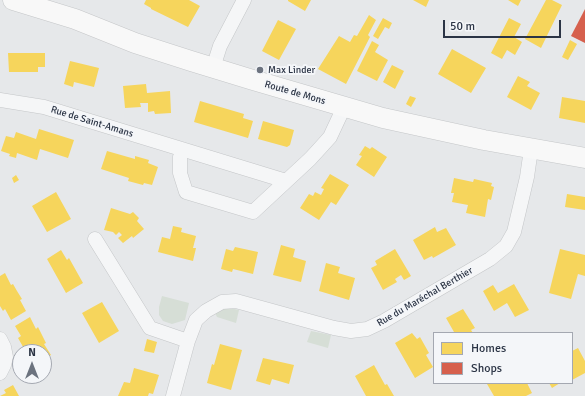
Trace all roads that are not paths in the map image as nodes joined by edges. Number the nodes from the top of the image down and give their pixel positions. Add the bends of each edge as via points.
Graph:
1 (13, 0) edge
2 (244, 0) edge
3 (213, 68) junction
4 (0, 100) edge
5 (344, 107) junction
6 (531, 149) junction
7 (183, 150) junction
8 (585, 158) edge
9 (286, 181) junction
10 (95, 239) dead end
11 (0, 339) edge
12 (188, 341) junction
13 (0, 374) edge
14 (173, 396) edge

1 - 3 main road, Route de Mons via 56,12 135,43
2 - 3 street via 220,46
3 - 5 main road, Route de Mons
4 - 7 street, Rue de Saint-Amans via 44,107
5 - 6 main road, Route de Mons via 422,127
5 - 9 street via 330,137
6 - 8 main road, Route de Mons
6 - 12 street, Rue du Maréchal Berthier via 517,225 506,246 490,259 384,321 367,329 351,331 236,301 222,302 206,310 196,320
7 - 9 street, Rue de Saint-Amans
7 - 9 street via 180,157 180,173 186,192 222,204 253,212
10 - 12 street via 150,328
11 - 13 street via 6,357
12 - 14 street, Rue du Maréchal Berthier

